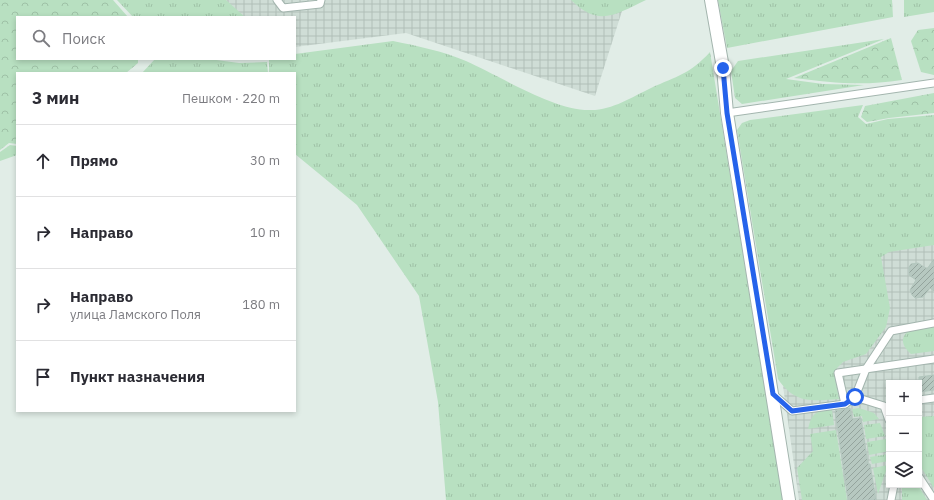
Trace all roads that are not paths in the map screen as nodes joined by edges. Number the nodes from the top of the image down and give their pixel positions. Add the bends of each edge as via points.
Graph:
1 (277, 0) edge
2 (322, 0) edge
3 (711, 0) edge
4 (934, 83) edge
5 (727, 113) junction
6 (934, 323) edge
7 (934, 359) edge
8 (866, 369) junction
9 (773, 394) junction
10 (855, 397) junction
11 (934, 398) edge
12 (922, 400) edge
13 (845, 404) junction
14 (886, 406) edge
15 (922, 482) edge
16 (893, 488) edge
17 (789, 500) edge
18 (891, 500) edge
19 (934, 500) edge

1 - 2 lane via 283,8 320,4
3 - 5 street via 723,68
4 - 5 lane
5 - 9 street
6 - 8 lane via 891,331
7 - 8 lane
8 - 10 lane
8 - 13 lane via 838,373
9 - 13 lane via 792,411
9 - 17 street
10 - 13 lane
10 - 14 lane
11 - 12 lane
15 - 19 lane
16 - 18 lane

